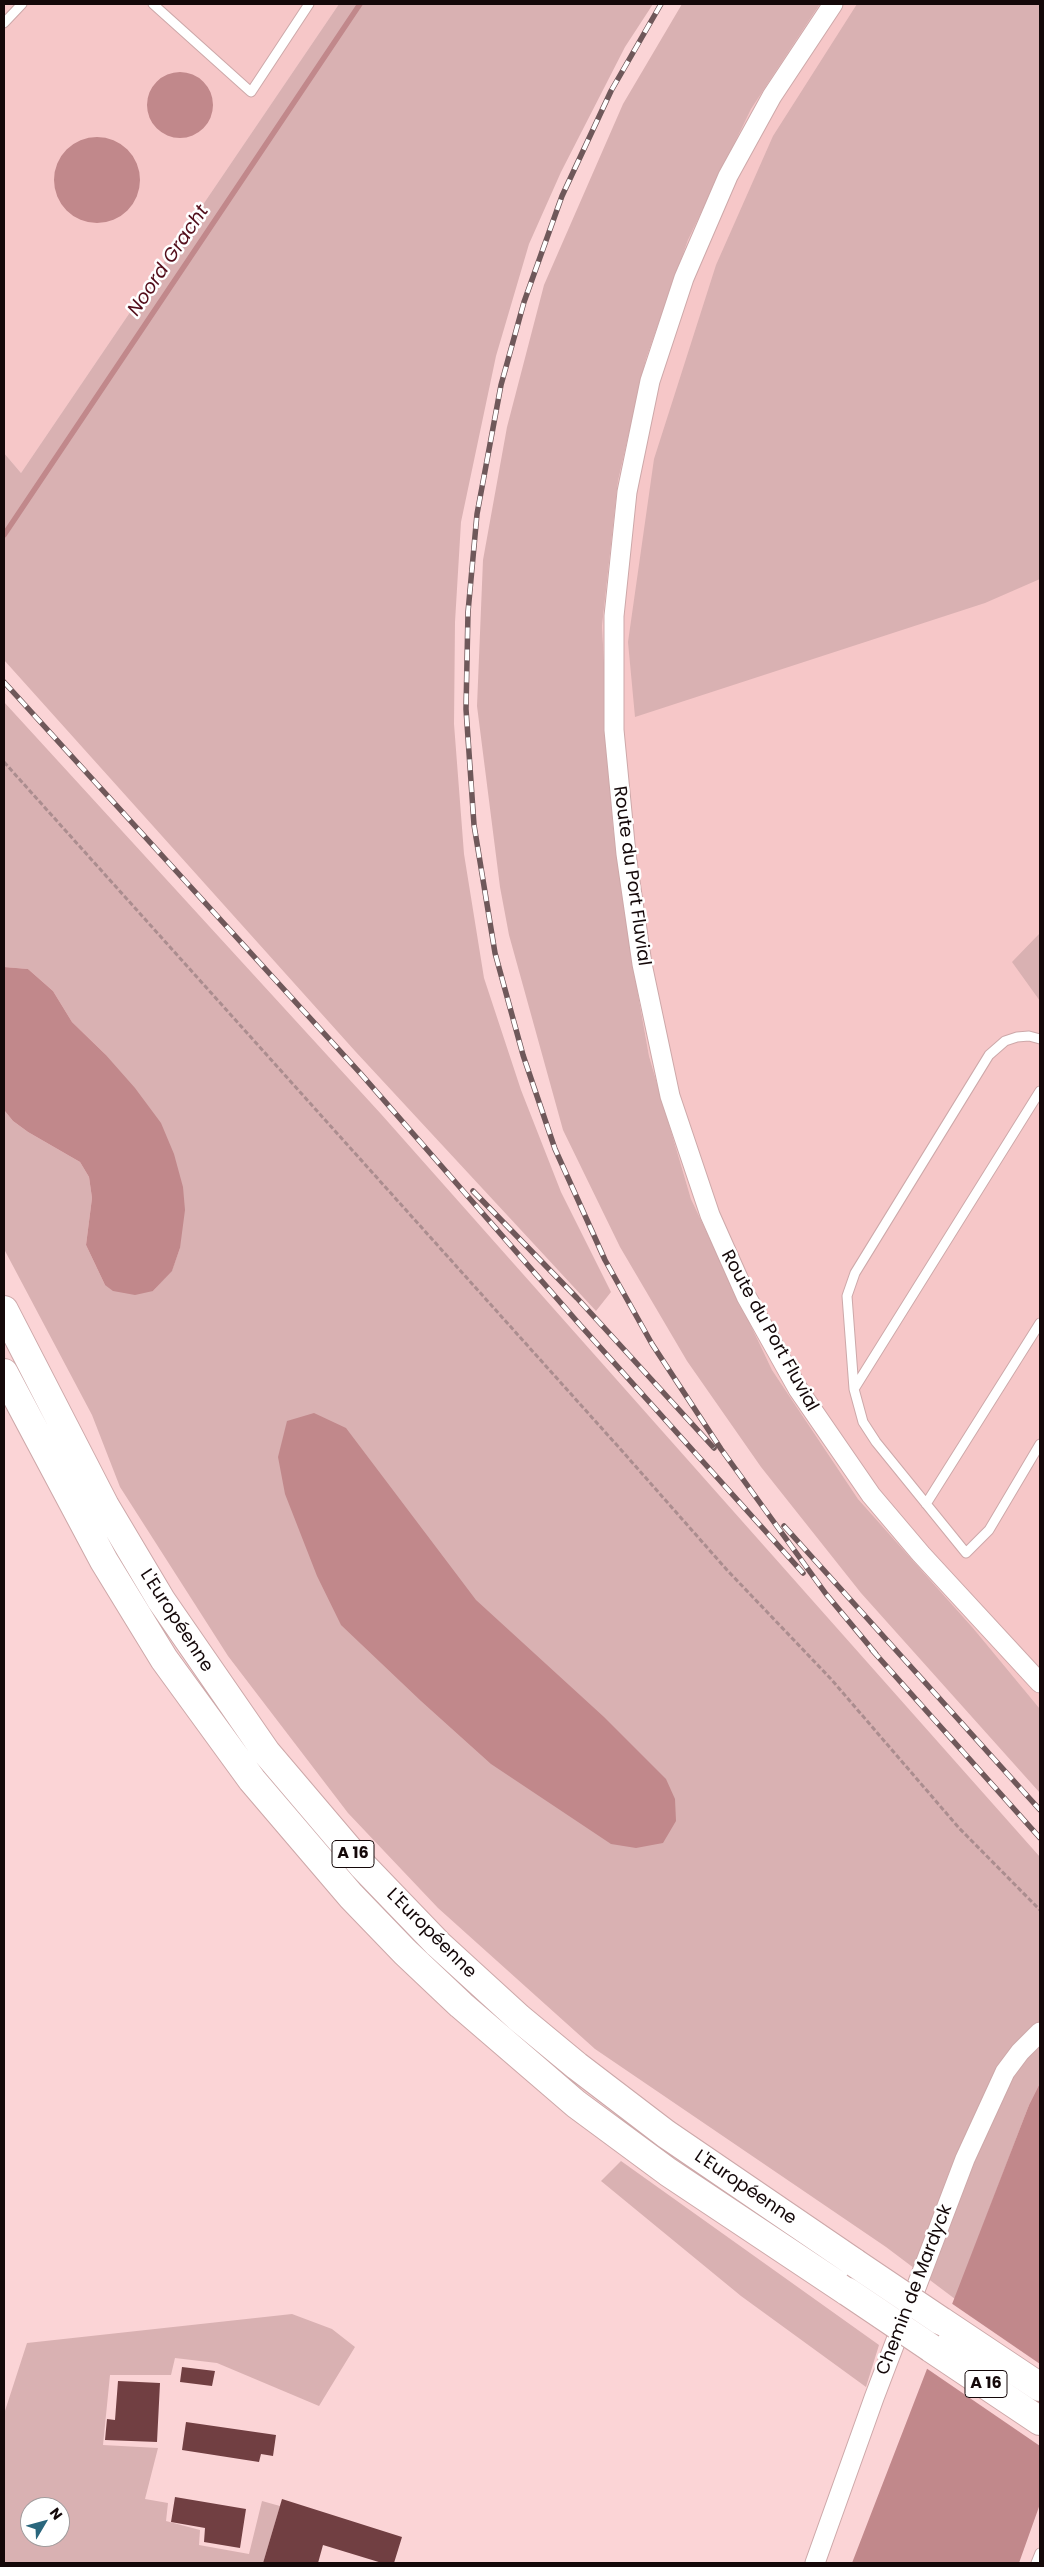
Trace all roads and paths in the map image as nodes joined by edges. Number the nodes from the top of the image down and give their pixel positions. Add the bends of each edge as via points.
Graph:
1 (22, 4) edge
2 (154, 4) edge
3 (309, 4) edge
4 (833, 4) edge
5 (4, 23) edge
6 (4, 762) edge
7 (1040, 1039) edge
8 (1040, 1091) edge
9 (4, 1310) edge
10 (1040, 1324) edge
11 (4, 1373) edge
12 (854, 1389) junction
13 (1040, 1444) edge
14 (926, 1504) junction
15 (1039, 1680) edge
16 (1040, 1910) edge
17 (1040, 2032) edge
18 (1040, 2387) edge
19 (1040, 2421) edge
20 (1040, 2553) edge
21 (815, 2563) edge
22 (1036, 2563) edge

1 - 5 lane
2 - 3 lane via 251,92
4 - 15 street, Route du Port Fluvial via 772,96 728,176 684,278 650,380 631,470 614,599 613,720 625,845 643,972 670,1096 707,1207 746,1296 798,1389 871,1495 933,1568
6 - 16 path via 727,1570 831,1679 959,1828
7 - 12 lane via 1017,1037 1005,1041 989,1055 850,1282 847,1296
8 - 12 lane
9 - 18 highway, L'Européenne / A 16, bridge via 105,1506 161,1600 266,1752 356,1858 438,1944 548,2043 658,2128
10 - 14 lane
11 - 19 highway, L'Européenne / A 16, bridge via 104,1561 164,1659 262,1792 351,1896 405,1952 569,2098 668,2172
12 - 14 lane via 859,1412 869,1432
13 - 14 lane via 989,1530 966,1553
17 - 21 street, Chemin de Mardyck via 1005,2072 965,2159
20 - 22 lane

